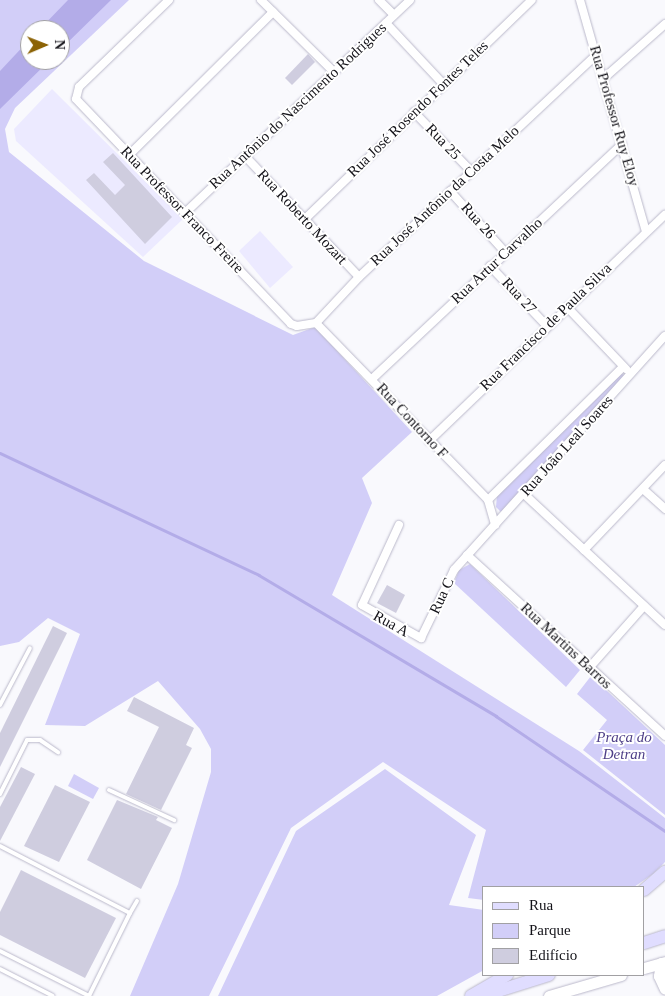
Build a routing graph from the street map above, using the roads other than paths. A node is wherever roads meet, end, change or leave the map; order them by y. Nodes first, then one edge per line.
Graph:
1 (169, 0) edge
2 (261, 0) edge
3 (379, 0) edge
4 (410, 0) edge
5 (532, 0) edge
6 (580, 0) edge
7 (273, 12) junction
8 (394, 15) junction
9 (386, 23) junction
10 (665, 24) edge
11 (596, 55) junction
12 (334, 72) junction
13 (604, 79) junction
14 (443, 84) junction
15 (414, 112) junction
16 (622, 144) junction
17 (129, 154) junction
18 (246, 156) junction
19 (471, 171) junction
20 (450, 191) junction
21 (186, 212) junction
22 (665, 215) edge
23 (305, 219) junction
24 (646, 231) junction
25 (505, 252) junction
26 (490, 266) junction
27 (359, 277) junction
28 (567, 307) junction
29 (316, 323) junction
30 (547, 326) junction
31 (665, 336) edge
32 (623, 367) junction
33 (631, 374) junction
34 (372, 379) junction
35 (429, 441) junction
36 (665, 464) edge
37 (643, 489) junction
38 (524, 494) junction
39 (488, 500) junction
40 (665, 510) edge
41 (495, 524) junction
42 (399, 525) dead end
43 (584, 550) junction
44 (467, 555) junction
45 (644, 606) junction
46 (665, 625) edge
47 (422, 638) joint
48 (30, 648) dead end
49 (590, 668) junction
50 (0, 705) edge
51 (665, 736) edge
52 (58, 752) dead end
53 (109, 790) dead end
54 (0, 794) edge
55 (174, 820) dead end
56 (0, 846) edge
57 (665, 872) edge
58 (645, 889) edge
59 (137, 901) dead end
60 (130, 913) junction
61 (665, 936) edge
62 (645, 943) edge
63 (0, 951) edge
64 (663, 963) edge
65 (645, 968) edge
66 (0, 969) edge
67 (505, 976) edge
68 (546, 976) edge
69 (618, 976) edge
70 (665, 989) edge
71 (53, 996) edge
72 (89, 996) edge
73 (471, 996) edge
74 (482, 996) edge
75 (549, 996) edge

1 - 17 street, Rua Professor Franco Freire
2 - 7 street
3 - 8 street
4 - 8 street, Rua Antônio do Nascimento Rodrigues
5 - 14 street, Rua José Rosendo Fontes Teles
6 - 11 street, Rua Professor Ruy Eloy
7 - 12 street
7 - 17 street
8 - 9 street, Rua Antônio do Nascimento Rodrigues
9 - 12 street, Rua Antônio do Nascimento Rodrigues
9 - 14 street
10 - 13 street
11 - 13 street, Rua Professor Ruy Eloy
11 - 19 street, Rua José Antônio da Costa Melo
12 - 18 street, Rua Antônio do Nascimento Rodrigues
13 - 16 street, Rua Professor Ruy Eloy
14 - 15 street, Rua José Rosendo Fontes Teles
15 - 19 street, Rua 25
15 - 23 street, Rua José Rosendo Fontes Teles
16 - 24 street, Rua Professor Ruy Eloy
16 - 25 street, Rua Artur Carvalho
17 - 21 street, Rua Professor Franco Freire
18 - 21 street, Rua Antônio do Nascimento Rodrigues
18 - 23 street, Rua Roberto Mozart
19 - 20 street, Rua José Antônio da Costa Melo
20 - 25 street, Rua 26
20 - 27 street, Rua José Antônio da Costa Melo
21 - 29 street, Rua Professor Franco Freire
22 - 24 street, Rua Francisco de Paula Silva
23 - 27 street, Rua Roberto Mozart
24 - 28 street, Rua Francisco de Paula Silva
25 - 26 street, Rua Artur Carvalho
26 - 30 street, Rua 27
26 - 34 street, Rua Artur Carvalho
27 - 29 street, Rua José Antônio da Costa Melo
28 - 30 street, Rua Francisco de Paula Silva
28 - 32 street
29 - 34 street, Rua Contorno F
30 - 35 street, Rua Francisco de Paula Silva
31 - 33 street, Rua João Leal Soares
32 - 33 street
32 - 39 street, Rua João Leal Soares
33 - 38 street, Rua João Leal Soares
34 - 35 street, Rua Contorno F
35 - 39 street, Rua Contorno F
36 - 37 street
37 - 40 street
37 - 43 street
38 - 41 street, Rua João Leal Soares
38 - 43 street
39 - 41 street, Rua Contorno F
41 - 44 street, Rua João Leal Soares
42 - 47 street, Rua A
43 - 45 street
44 - 47 street, Rua C
44 - 49 street, Rua Martins Barros
45 - 46 street
45 - 49 street
48 - 50 lane
49 - 51 street, Rua Martins Barros
52 - 54 lane
53 - 55 lane
56 - 60 lane
57 - 58 main road
59 - 60 lane
60 - 72 lane
61 - 62 main road
63 - 72 lane
64 - 65 main road
64 - 70 main road
66 - 71 lane
67 - 73 main road
68 - 74 main road
69 - 75 main road

